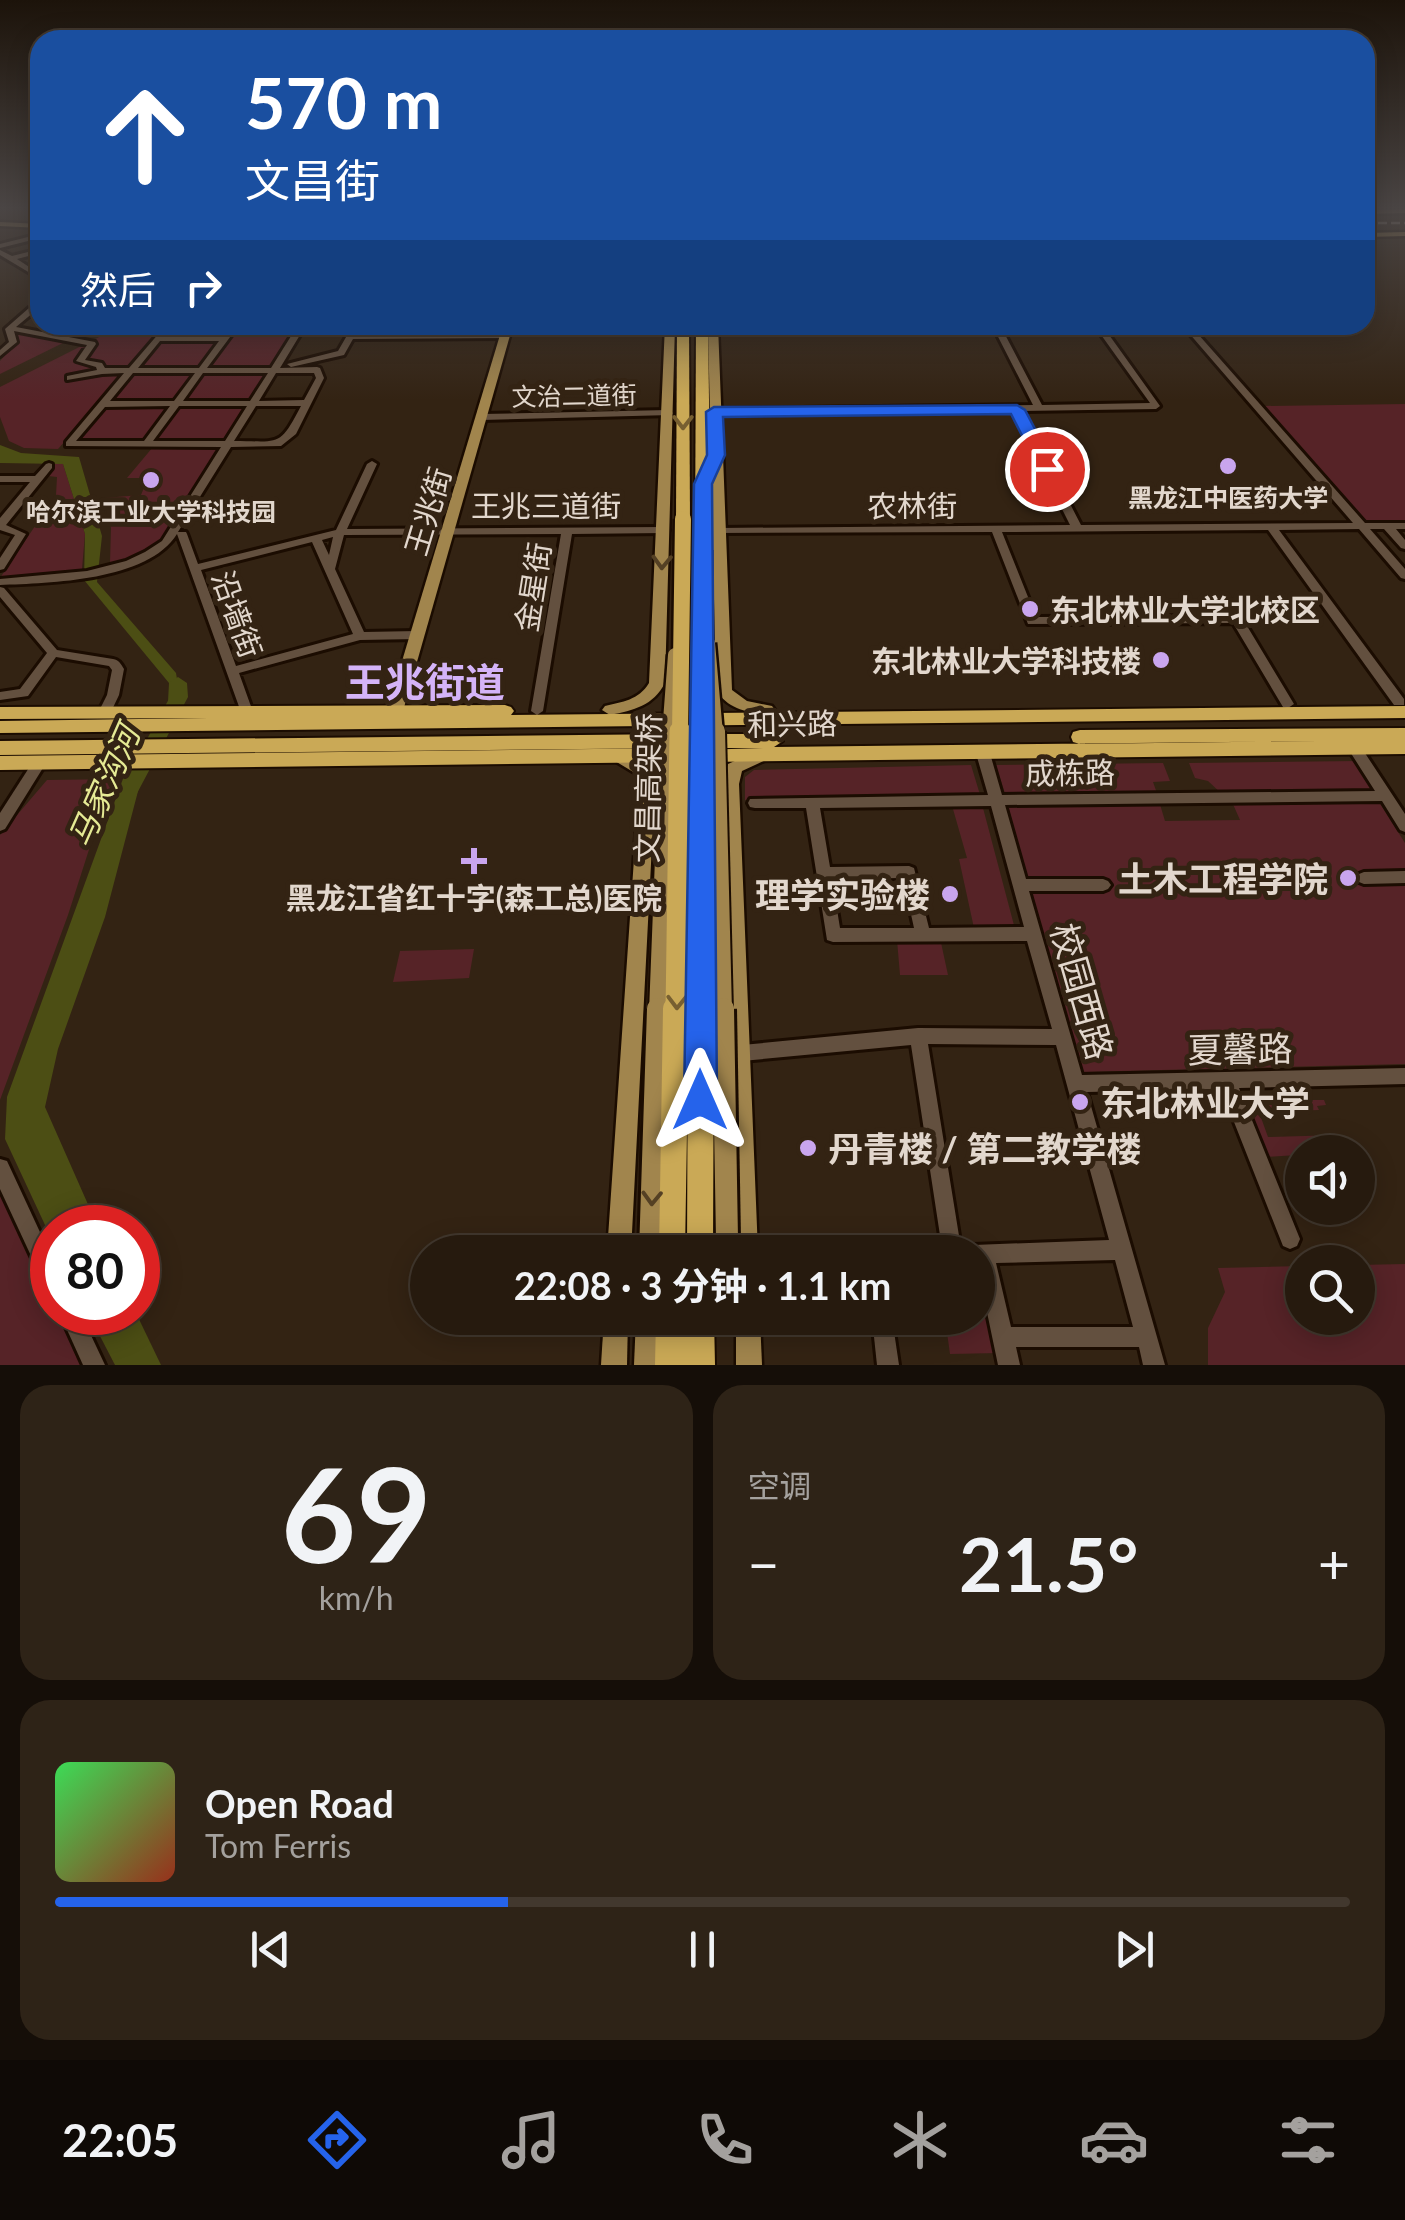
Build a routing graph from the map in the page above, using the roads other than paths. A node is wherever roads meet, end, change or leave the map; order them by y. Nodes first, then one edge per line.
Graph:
1 (30, 311) edge
2 (11, 328) junction
3 (30, 331) edge
4 (52, 335) edge
5 (161, 335) edge
6 (227, 335) edge
7 (296, 335) edge
8 (402, 335) edge
9 (505, 335) edge
10 (670, 335) edge
11 (683, 335) edge
12 (702, 335) edge
13 (713, 335) edge
14 (1001, 335) edge
15 (1105, 335) edge
16 (1195, 335) edge
17 (350, 337) joint
18 (157, 339) junction
19 (224, 339) junction
20 (0, 354) edge
21 (102, 370) junction
22 (130, 370) junction
23 (202, 370) junction
24 (274, 370) junction
25 (70, 378) dead end
26 (102, 404) junction
27 (176, 404) junction
28 (252, 404) junction
29 (305, 404) junction
30 (1040, 409) junction
31 (1017, 410) junction
32 (714, 412) junction
33 (668, 413) junction
34 (482, 417) junction
35 (227, 443) junction
36 (147, 444) junction
37 (716, 455) junction
38 (668, 456) junction
39 (372, 464) dead end
40 (49, 466) dead end
41 (0, 478) edge
42 (37, 480) junction
43 (684, 484) junction
44 (703, 484) junction
45 (673, 525) junction
46 (0, 526) edge
47 (1359, 526) junction
48 (1387, 526) junction
49 (1405, 526) edge
50 (1270, 527) junction
51 (1077, 528) junction
52 (996, 529) junction
53 (567, 530) junction
54 (447, 531) junction
55 (720, 531) junction
56 (340, 532) junction
57 (182, 534) dead end
58 (315, 537) junction
59 (1405, 546) edge
60 (0, 567) edge
61 (331, 567) junction
62 (194, 568) junction
63 (1405, 576) edge
64 (0, 582) edge
65 (0, 590) edge
66 (693, 610) junction
67 (417, 635) junction
68 (360, 636) junction
69 (53, 653) junction
70 (722, 658) junction
71 (658, 660) junction
72 (232, 671) junction
73 (0, 696) edge
74 (1288, 704) junction
75 (1403, 705) edge
76 (610, 710) junction
77 (767, 710) junction
78 (394, 711) junction
79 (537, 711) junction
80 (247, 712) junction
81 (104, 713) junction
82 (0, 714) edge
83 (134, 720) junction
84 (0, 727) edge
85 (1405, 734) edge
86 (191, 736) junction
87 (556, 742) junction
88 (429, 744) junction
89 (1354, 747) junction
90 (1405, 747) edge
91 (0, 748) edge
92 (982, 750) junction
93 (762, 753) junction
94 (116, 754) junction
95 (621, 757) junction
96 (382, 758) junction
97 (0, 763) edge
98 (39, 763) junction
99 (1386, 796) junction
100 (996, 801) junction
101 (755, 803) dead end
102 (812, 803) junction
103 (732, 814) junction
104 (646, 818) junction
105 (0, 825) edge
106 (1405, 826) edge
107 (824, 873) junction
108 (1405, 877) edge
109 (1364, 878) dead end
110 (1103, 885) dead end
111 (1020, 886) junction
112 (1034, 934) junction
113 (923, 935) junction
114 (918, 1036) junction
115 (1062, 1036) junction
116 (742, 1053) junction
117 (1405, 1076) edge
118 (1227, 1081) junction
119 (1076, 1084) junction
120 (0, 1168) edge
121 (621, 1226) junction
122 (30, 1231) edge
123 (621, 1235) edge
124 (625, 1235) edge
125 (651, 1235) edge
126 (672, 1235) edge
127 (700, 1235) edge
128 (732, 1235) edge
129 (733, 1235) edge
130 (949, 1235) edge
131 (1290, 1239) dead end
132 (1122, 1250) junction
133 (995, 1253) edge
134 (995, 1312) edge
135 (79, 1335) edge
136 (615, 1335) edge
137 (647, 1335) edge
138 (671, 1335) edge
139 (700, 1335) edge
140 (748, 1335) edge
141 (884, 1335) edge
142 (1003, 1337) junction
143 (1147, 1337) junction
144 (94, 1365) edge
145 (614, 1365) edge
146 (646, 1365) edge
147 (670, 1365) edge
148 (700, 1365) edge
149 (749, 1365) edge
150 (888, 1365) edge
151 (1009, 1365) edge
152 (1154, 1365) edge

1 - 2 street
2 - 3 street
2 - 20 street
4 - 21 street
5 - 18 street
6 - 19 street
7 - 24 street
8 - 17 street
9 - 34 main road, 王兆街
10 - 33 main road
11 -> 43 highway, 文昌高架桥
12 - 44 highway, 文昌高架桥
13 - 32 main road
14 - 30 street
15 - 30 street
16 - 47 street
17 - 24 street
18 - 19 street
18 - 22 street
19 - 23 street
21 - 22 street
21 - 25 street
22 - 23 street
22 - 26 street
23 - 24 street
23 - 27 street
24 - 28 street
24 - 29 street
26 - 27 street
26 - 36 street
27 - 28 street
27 - 36 street
28 - 29 street
28 - 35 street
29 - 35 street
30 - 31 street
31 - 32 street
31 - 51 street
32 - 37 main road
33 - 34 street, 文治二道街
33 - 38 main road
34 - 54 main road, 王兆街
35 - 36 street
35 - 64 street
37 - 44 main road
37 - 55 main road
38 - 43 main road
38 - 45 main road
39 - 56 street
40 - 42 street
41 - 42 street
42 - 46 street
43 - 45 highway, 文昌高架桥
44 - 66 highway, 文昌高架桥, bridge
45 - 53 street, 王兆三道街
45 - 66 highway, 文昌高架桥, bridge
45 -> 71 main road
46 - 60 street
47 - 48 street, 农林街
47 - 50 street, 农林街
47 - 63 street
48 - 49 street, 农林街
48 - 59 street
50 - 51 street, 农林街
50 - 75 street
51 - 52 street, 农林街
52 - 55 street, 农林街
52 - 74 street
53 - 54 street, 王兆三道街
53 - 79 street, 金星街
54 - 56 street, 王兆三道街
54 - 67 main road, 王兆街
55 - 70 main road
56 - 58 street, 王兆三道街
56 - 61 street
57 - 62 street, 沿墙街
58 - 61 street
58 - 62 street, 王兆三道街
61 - 68 street
62 - 72 street, 沿墙街
65 - 69 street
66 -> 125 main road, bridge
66 -> 126 highway, 文昌高架桥, bridge
66 - 127 highway, 文昌高架桥, bridge
66 - 128 main road, bridge
67 - 68 street
67 - 78 main road, 王兆街
68 - 72 street
69 - 73 street
69 - 81 street
70 - 71 main road
70 - 77 main road
71 - 76 main road
72 - 80 street, 沿墙街
74 - 75 highway, 和兴路
74 - 77 highway, 和兴路
75 - 86 highway, 和兴路
76 - 77 highway, 和兴路
76 - 79 highway, 和兴路
78 - 79 highway, 和兴路
78 - 80 highway, 和兴路
80 - 86 highway, 和兴路
81 - 82 highway
81 - 83 highway
83 - 84 highway
83 - 86 highway
85 - 87 highway
86 - 88 highway
86 - 94 highway
86 - 96 highway, 和兴路
87 - 88 highway
87 - 93 highway
88 - 96 highway
89 - 90 highway, 和兴路
89 - 92 highway, 和兴路
89 - 99 street
91 - 94 highway
92 - 93 highway, 和兴路
92 - 100 street, 校园西路
93 - 95 highway, 和兴路
93 - 103 main road
94 - 98 highway
95 - 96 highway, 和兴路
95 - 104 main road
97 - 98 highway
98 - 105 street
99 - 100 street, 成栋路
99 - 106 street
100 - 102 street, 成栋路
100 - 111 street, 校园西路
101 - 102 street, 成栋路
102 - 107 street
103 - 104 main road
103 - 116 main road
104 - 121 main road
107 - 113 street
107 - 113 street
108 - 109 street
110 - 111 street
111 - 112 street, 校园西路
112 - 113 street
112 - 115 street, 校园西路
114 - 115 street
114 - 116 street
114 - 130 street
115 - 119 street, 校园西路
116 - 129 main road
117 - 118 street, 夏馨路
118 - 119 street, 夏馨路
118 - 131 street
119 - 132 street, 校园西路
120 - 122 street
121 - 123 main road
121 - 124 main road
132 - 133 street
132 - 143 street, 校园西路
134 - 142 street
135 - 144 street
136 - 145 main road
137 - 146 main road
138 - 147 highway
139 - 148 highway
140 - 149 main road
141 - 150 street
142 - 143 street
142 - 151 street
143 - 152 street, 校园西路

